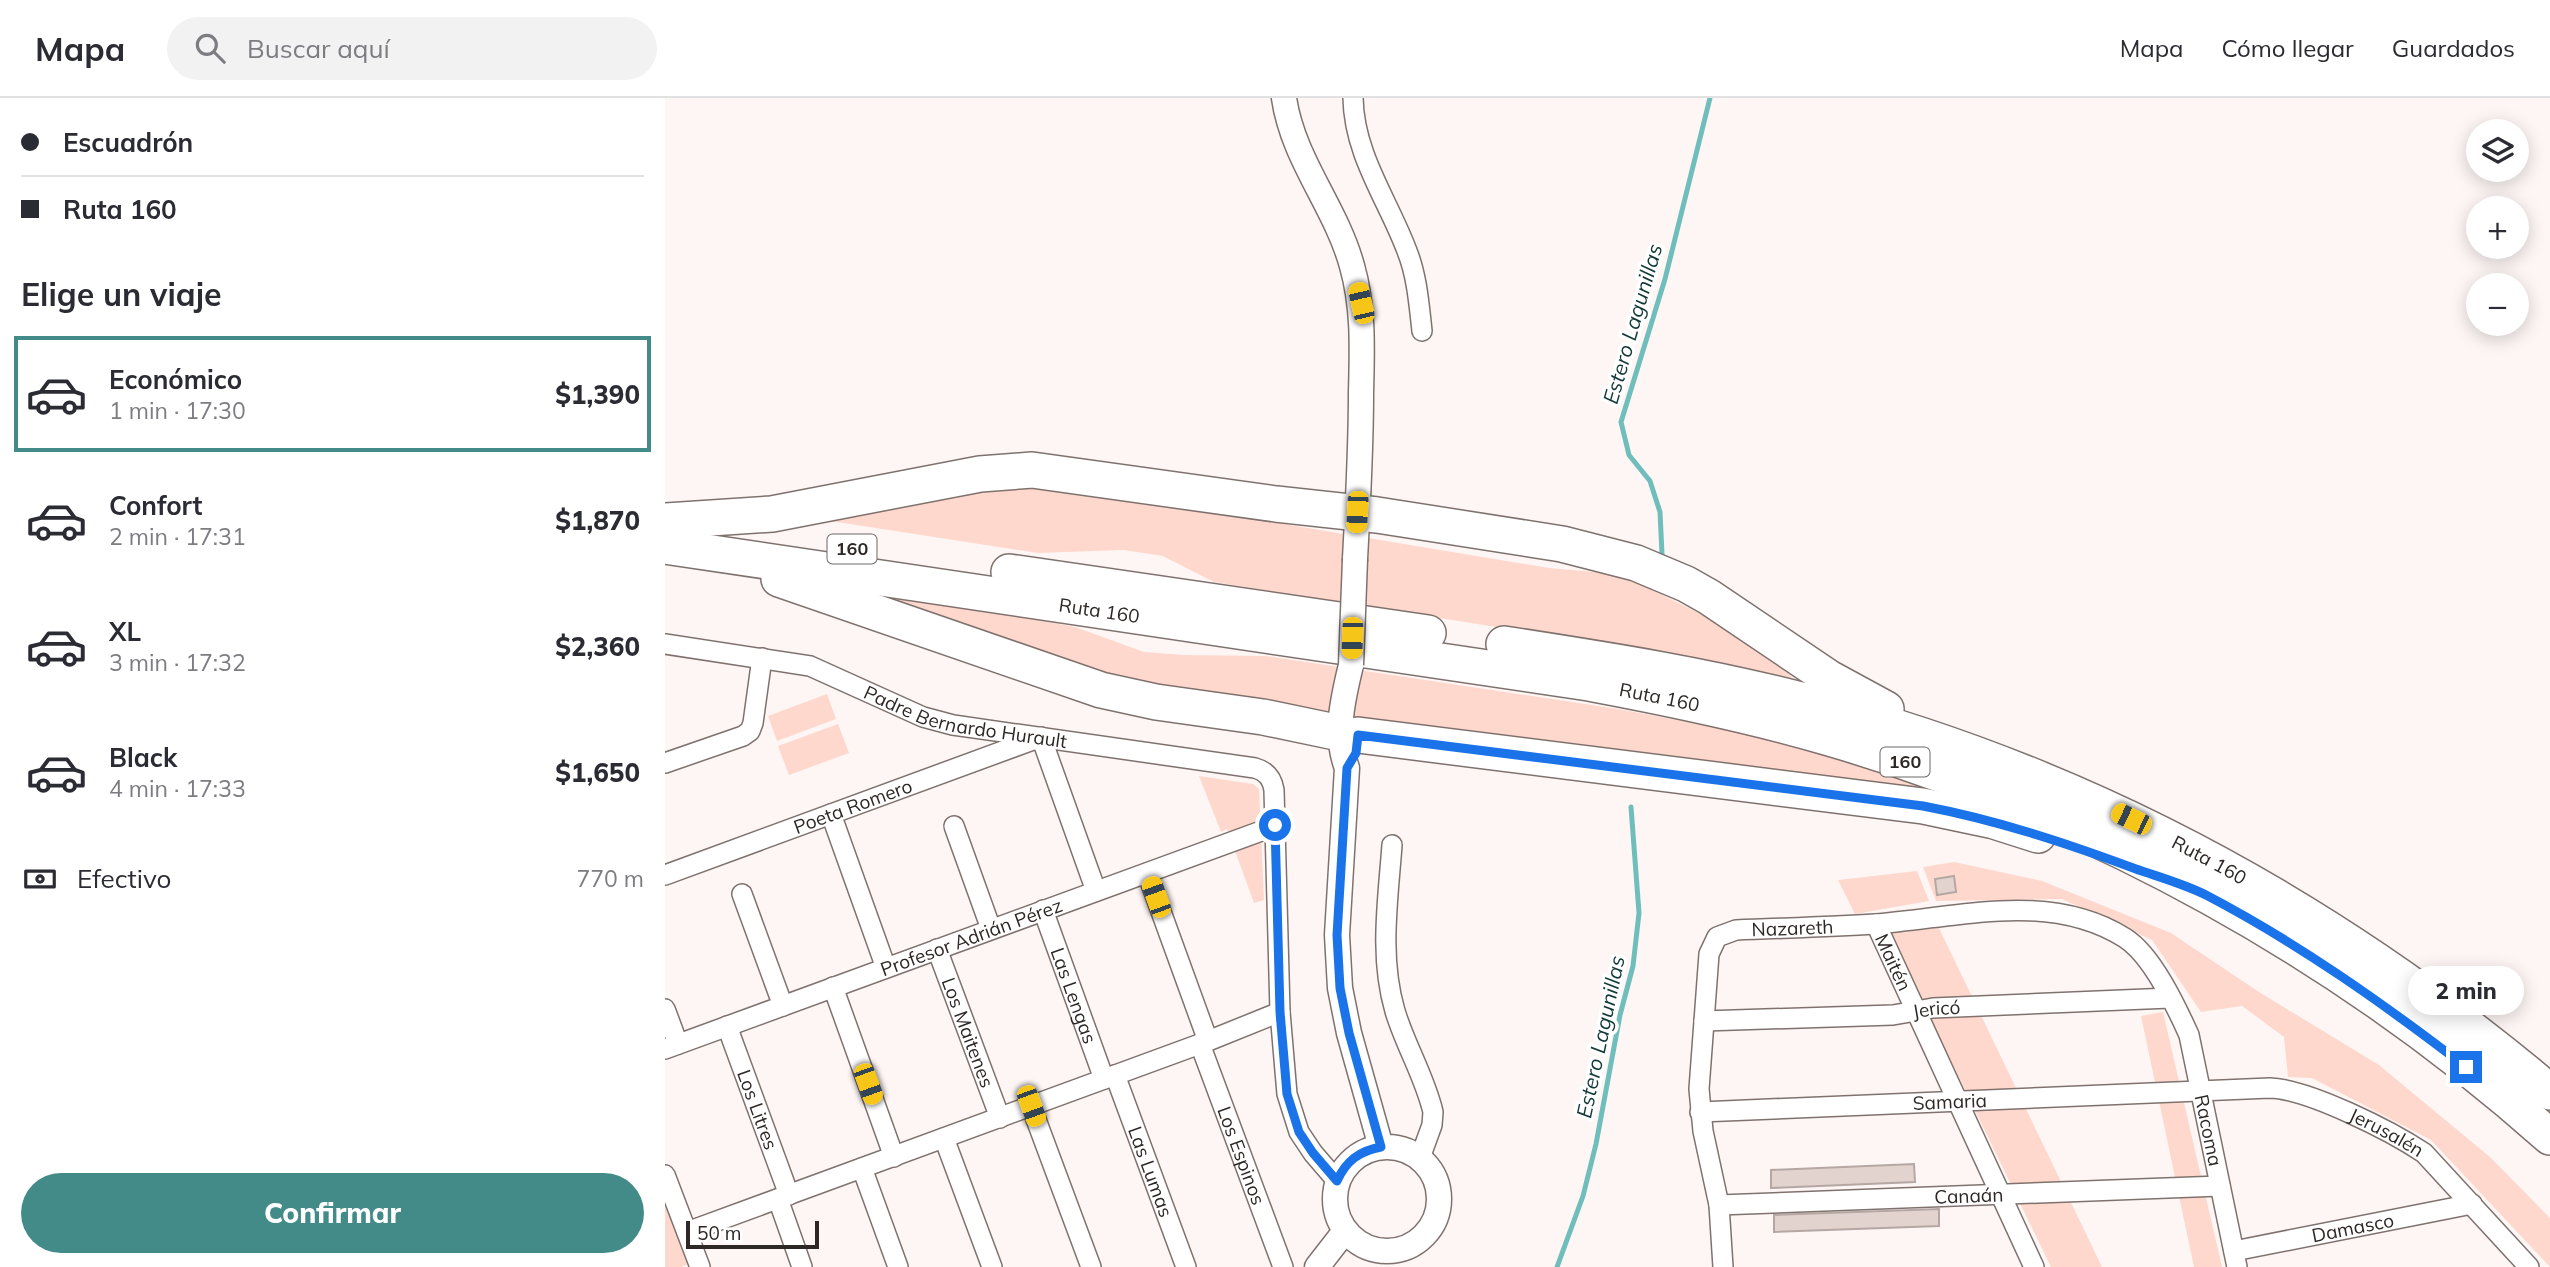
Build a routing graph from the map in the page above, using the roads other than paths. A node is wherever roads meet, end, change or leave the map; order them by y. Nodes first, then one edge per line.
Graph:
1 (1284, 98) edge
2 (1353, 98) edge
3 (1422, 331) dead end
4 (1357, 512) junction
5 (665, 521) edge
6 (665, 546) edge
7 (665, 644) edge
8 (762, 658) junction
9 (1349, 734) junction
10 (1041, 737) junction
11 (1983, 757) junction
12 (665, 762) edge
13 (831, 814) junction
14 (1275, 825) junction
15 (954, 826) dead end
16 (1392, 845) dead end
17 (1147, 873) junction
18 (665, 875) edge
19 (1096, 891) junction
20 (742, 894) dead end
21 (2203, 894) junction
22 (1042, 911) junction
23 (1876, 924) junction
24 (991, 929) junction
25 (937, 949) junction
26 (886, 968) junction
27 (833, 987) junction
28 (2170, 998) junction
29 (783, 1006) junction
30 (665, 1009) edge
31 (1916, 1011) junction
32 (1280, 1012) junction
33 (1704, 1021) junction
34 (727, 1026) junction
35 (1204, 1043) junction
36 (671, 1046) edge
37 (1109, 1077) junction
38 (2200, 1092) junction
39 (2550, 1092) edge
40 (1958, 1101) junction
41 (1031, 1106) junction
42 (1700, 1112) junction
43 (1000, 1118) junction
44 (2550, 1137) edge
45 (944, 1138) junction
46 (1381, 1147) junction
47 (894, 1157) junction
48 (1420, 1158) junction
49 (862, 1168) junction
50 (665, 1175) edge
51 (1337, 1181) junction
52 (2220, 1186) junction
53 (2000, 1193) junction
54 (783, 1197) junction
55 (2472, 1204) junction
56 (1719, 1205) junction
57 (1345, 1231) junction
58 (687, 1233) junction
59 (2235, 1259) edge
60 (700, 1267) edge
61 (802, 1267) edge
62 (898, 1267) edge
63 (992, 1267) edge
64 (1091, 1267) edge
65 (1186, 1267) edge
66 (1283, 1267) edge
67 (1317, 1267) edge
68 (1723, 1267) edge
69 (2034, 1267) edge
70 (2529, 1267) edge

1 - 4 street
2 - 3 street
4 - 5 highway
4 - 9 street, bridge
4 - 11 highway
5 - 11 highway, Ruta 160 / 160
6 - 9 highway
6 - 21 highway, Ruta 160 / 160
7 - 8 street, Padre Bernardo Hurault
8 - 10 street, Padre Bernardo Hurault
8 - 12 street
9 - 21 highway
9 - 46 street
10 - 13 street, Poeta Romero
10 - 14 street, Padre Bernardo Hurault
10 - 19 street
11 - 39 highway, Ruta 160 / 160
13 - 18 street, Poeta Romero
13 - 26 street
14 - 17 street, Profesor Adrián Pérez
14 - 32 street
15 - 24 street
16 - 48 street
17 - 19 street, Profesor Adrián Pérez
17 - 35 street
19 - 22 street, Profesor Adrián Pérez
20 - 29 street
21 - 44 highway, Ruta 160 / 160
22 - 24 street, Profesor Adrián Pérez
22 - 37 street, Las Lengas
23 - 28 street, Nazareth
23 - 31 street, Maitén
23 - 33 street, Nazareth
24 - 25 street, Profesor Adrián Pérez
25 - 26 street, Profesor Adrián Pérez
25 - 43 street, Los Maitenes
26 - 27 street, Profesor Adrián Pérez
27 - 29 street, Profesor Adrián Pérez
27 - 47 street
28 - 31 street, Jericó
28 - 38 street, Racoma
29 - 34 street, Profesor Adrián Pérez
30 - 36 street
31 - 33 street, Jericó
31 - 40 street, Maitén
32 - 35 street
32 - 51 street
33 - 42 street, Nazareth
34 - 36 street, Profesor Adrián Pérez
34 - 54 street, Los Litres
35 - 37 street
35 - 66 street, Los Espinos
37 - 41 street
37 - 65 street, Las Lumas
38 - 40 street, Samaria
38 - 52 street, Racoma
38 - 55 street, Jerusalén
40 - 42 street, Samaria
40 - 53 street, Maitén
41 - 43 street
41 - 64 street
42 - 56 street, Nazareth
43 - 45 street
45 - 47 street
45 - 63 street
46 - 48 street
46 - 51 street
47 - 49 street
48 - 57 street
49 - 54 street
49 - 62 street
50 - 58 street
51 - 57 street
52 - 53 street, Canaán
52 - 59 street, Racoma
53 - 56 street, Canaán
53 - 69 street, Maitén
54 - 58 street
54 - 61 street, Los Litres
55 - 59 street, Damasco
55 - 70 street, Jerusalén
56 - 68 street, Nazareth
57 - 67 street
58 - 60 street

